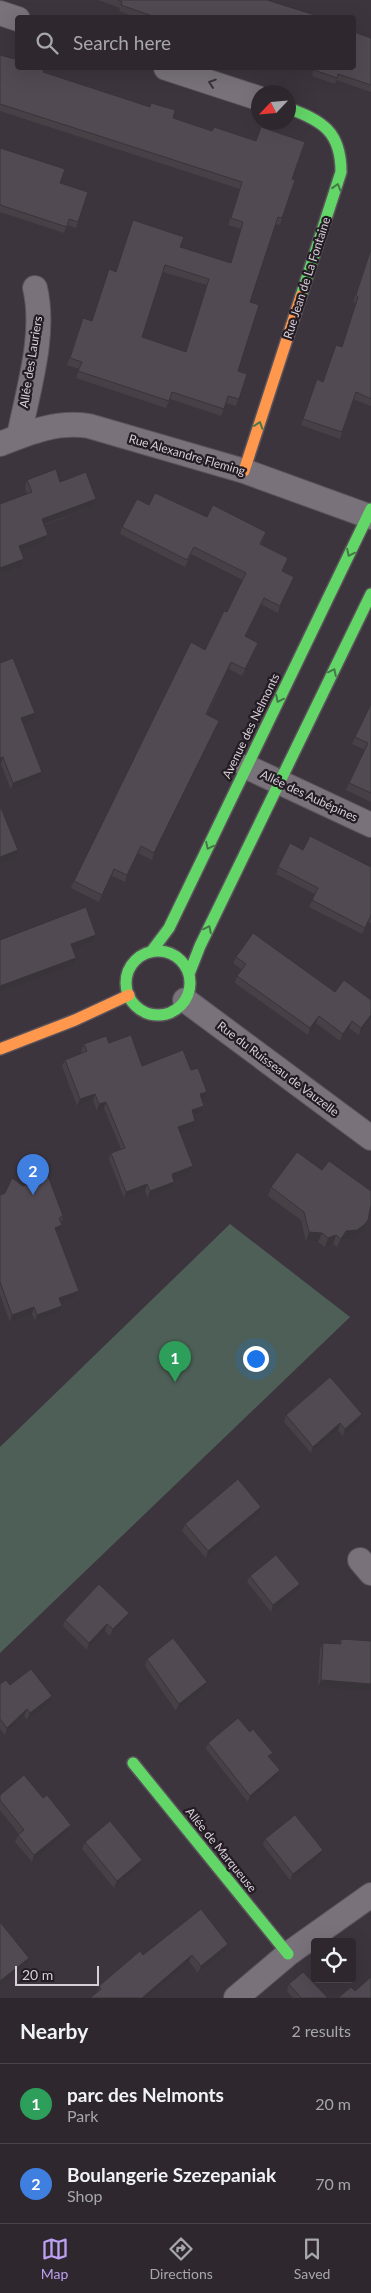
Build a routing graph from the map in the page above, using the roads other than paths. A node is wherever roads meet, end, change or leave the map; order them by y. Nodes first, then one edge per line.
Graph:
1 (0, 13) edge
2 (15, 18) edge
3 (172, 70) edge
4 (251, 96) edge
5 (296, 111) edge
6 (35, 288) dead end
7 (10, 440) edge
8 (244, 471) junction
9 (370, 514) edge
10 (371, 594) edge
11 (246, 767) junction
12 (279, 782) junction
13 (371, 825) edge
14 (151, 952) junction
15 (189, 974) junction
16 (129, 995) junction
17 (185, 1000) junction
18 (0, 1049) edge
19 (371, 1138) edge
20 (132, 1762) dead end
21 (371, 1895) edge
22 (288, 1954) junction
23 (236, 1998) edge

1 - 2 street
4 -> 3 street
8 -> 5 street, Rue Jean de La Fontaine
6 - 7 street, Allée des Lauriers
7 - 8 street, Rue Alexandre Fleming
8 - 9 street, Rue Alexandre Fleming
9 -> 11 street, Avenue des Nelmonts
12 -> 10 street
11 - 12 street, Allée des Aubépines
11 -> 14 street, Avenue des Nelmonts
12 - 13 street, Allée des Aubépines
15 -> 12 street
14 - 15 street
14 - 16 street, Avenue des Nelmonts
15 - 17 street
16 - 17 street
16 - 18 street
17 - 19 street, Rue du Ruisseau de Vauzelle
20 - 22 street, Allée de Marqueuse
21 - 22 street
22 - 23 street

